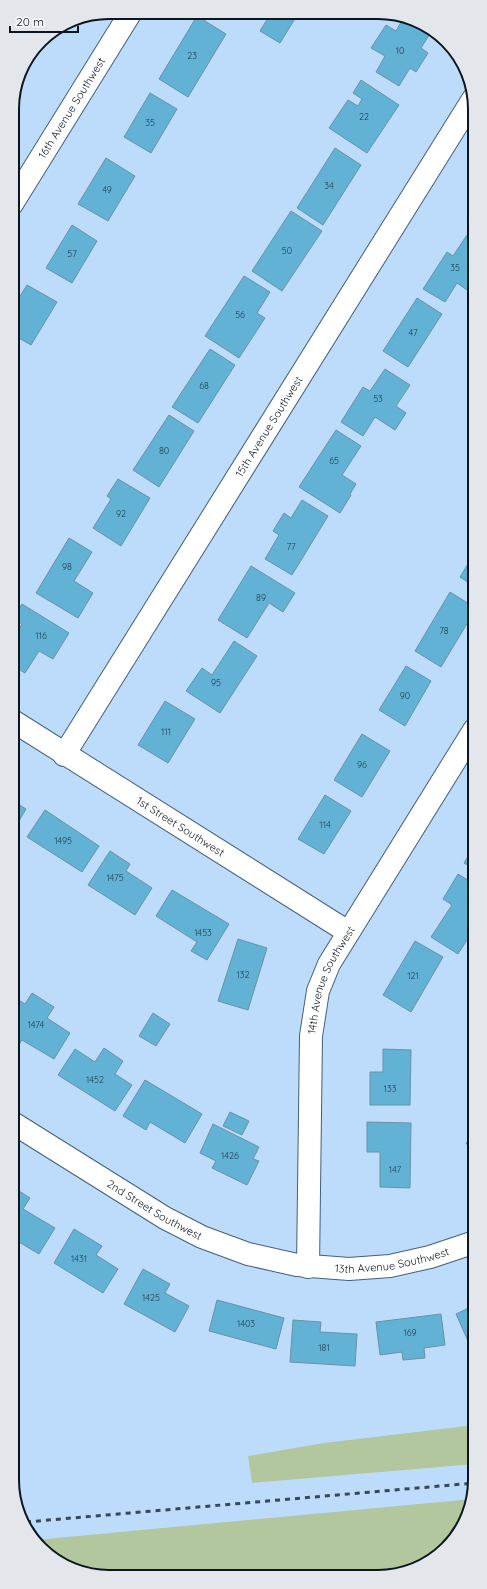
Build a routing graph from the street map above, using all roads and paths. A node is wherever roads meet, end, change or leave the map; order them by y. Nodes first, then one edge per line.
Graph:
1 (127, 19) edge
2 (468, 107) edge
3 (19, 193) edge
4 (19, 726) edge
5 (468, 740) edge
6 (64, 754) junction
7 (348, 932) junction
8 (19, 1127) edge
9 (468, 1244) edge
10 (308, 1267) junction

1 - 3 street, 16th Avenue Southwest
2 - 6 street, 15th Avenue Southwest
4 - 6 street, 1st Street Southwest
5 - 7 street, 14th Avenue Southwest
6 - 7 street, 1st Street Southwest
7 - 10 street, 14th Avenue Southwest
8 - 10 street, 2nd Street Southwest
9 - 10 street, 13th Avenue Southwest

